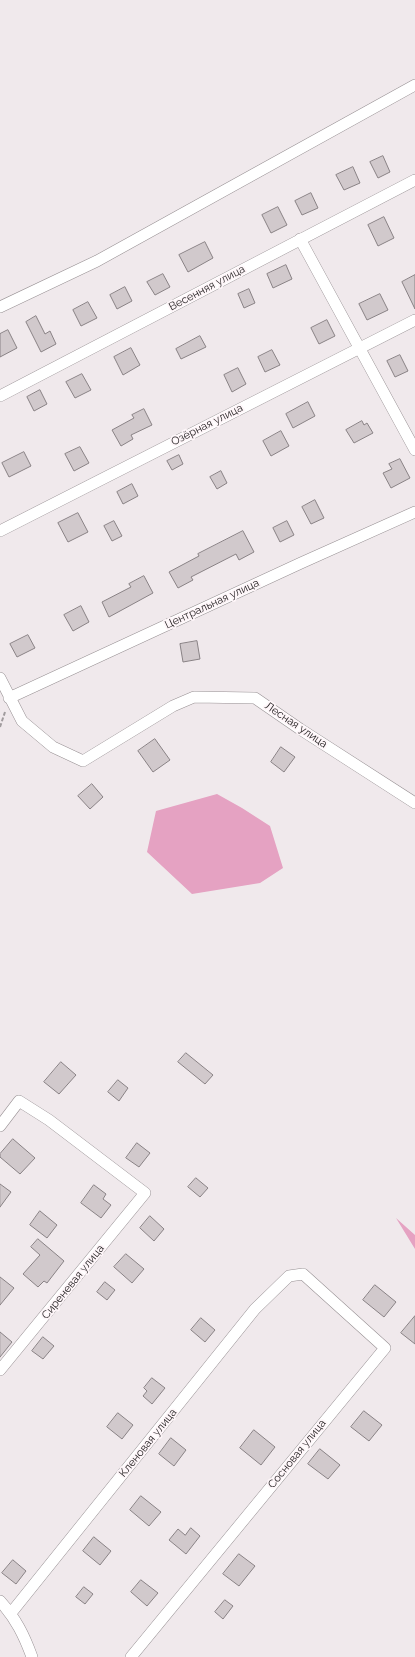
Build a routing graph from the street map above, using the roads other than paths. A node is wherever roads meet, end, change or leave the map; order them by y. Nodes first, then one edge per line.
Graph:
1 (415, 85) edge
2 (415, 180) edge
3 (300, 239) junction
4 (0, 307) edge
5 (415, 320) edge
6 (359, 348) junction
7 (0, 396) edge
8 (415, 450) edge
9 (415, 512) edge
10 (0, 531) edge
11 (0, 678) edge
12 (9, 698) junction
13 (415, 803) edge
14 (0, 1126) edge
15 (289, 1276) joint
16 (0, 1370) edge
17 (0, 1601) edge
18 (11, 1613) junction
19 (32, 1657) edge
20 (131, 1657) edge

1 - 4 street
2 - 3 street, Весенняя улица
3 - 6 street
3 - 7 street, Весенняя улица
5 - 6 street, Озёрная улица
6 - 8 street
6 - 10 street, Озёрная улица
9 - 12 street, Центральная улица
11 - 12 street
12 - 13 street, Лесная улица
14 - 16 street, Сиреневая улица
15 - 18 street, Кленовая улица
15 - 20 street, Сосновая улица
17 - 18 street
18 - 19 street

